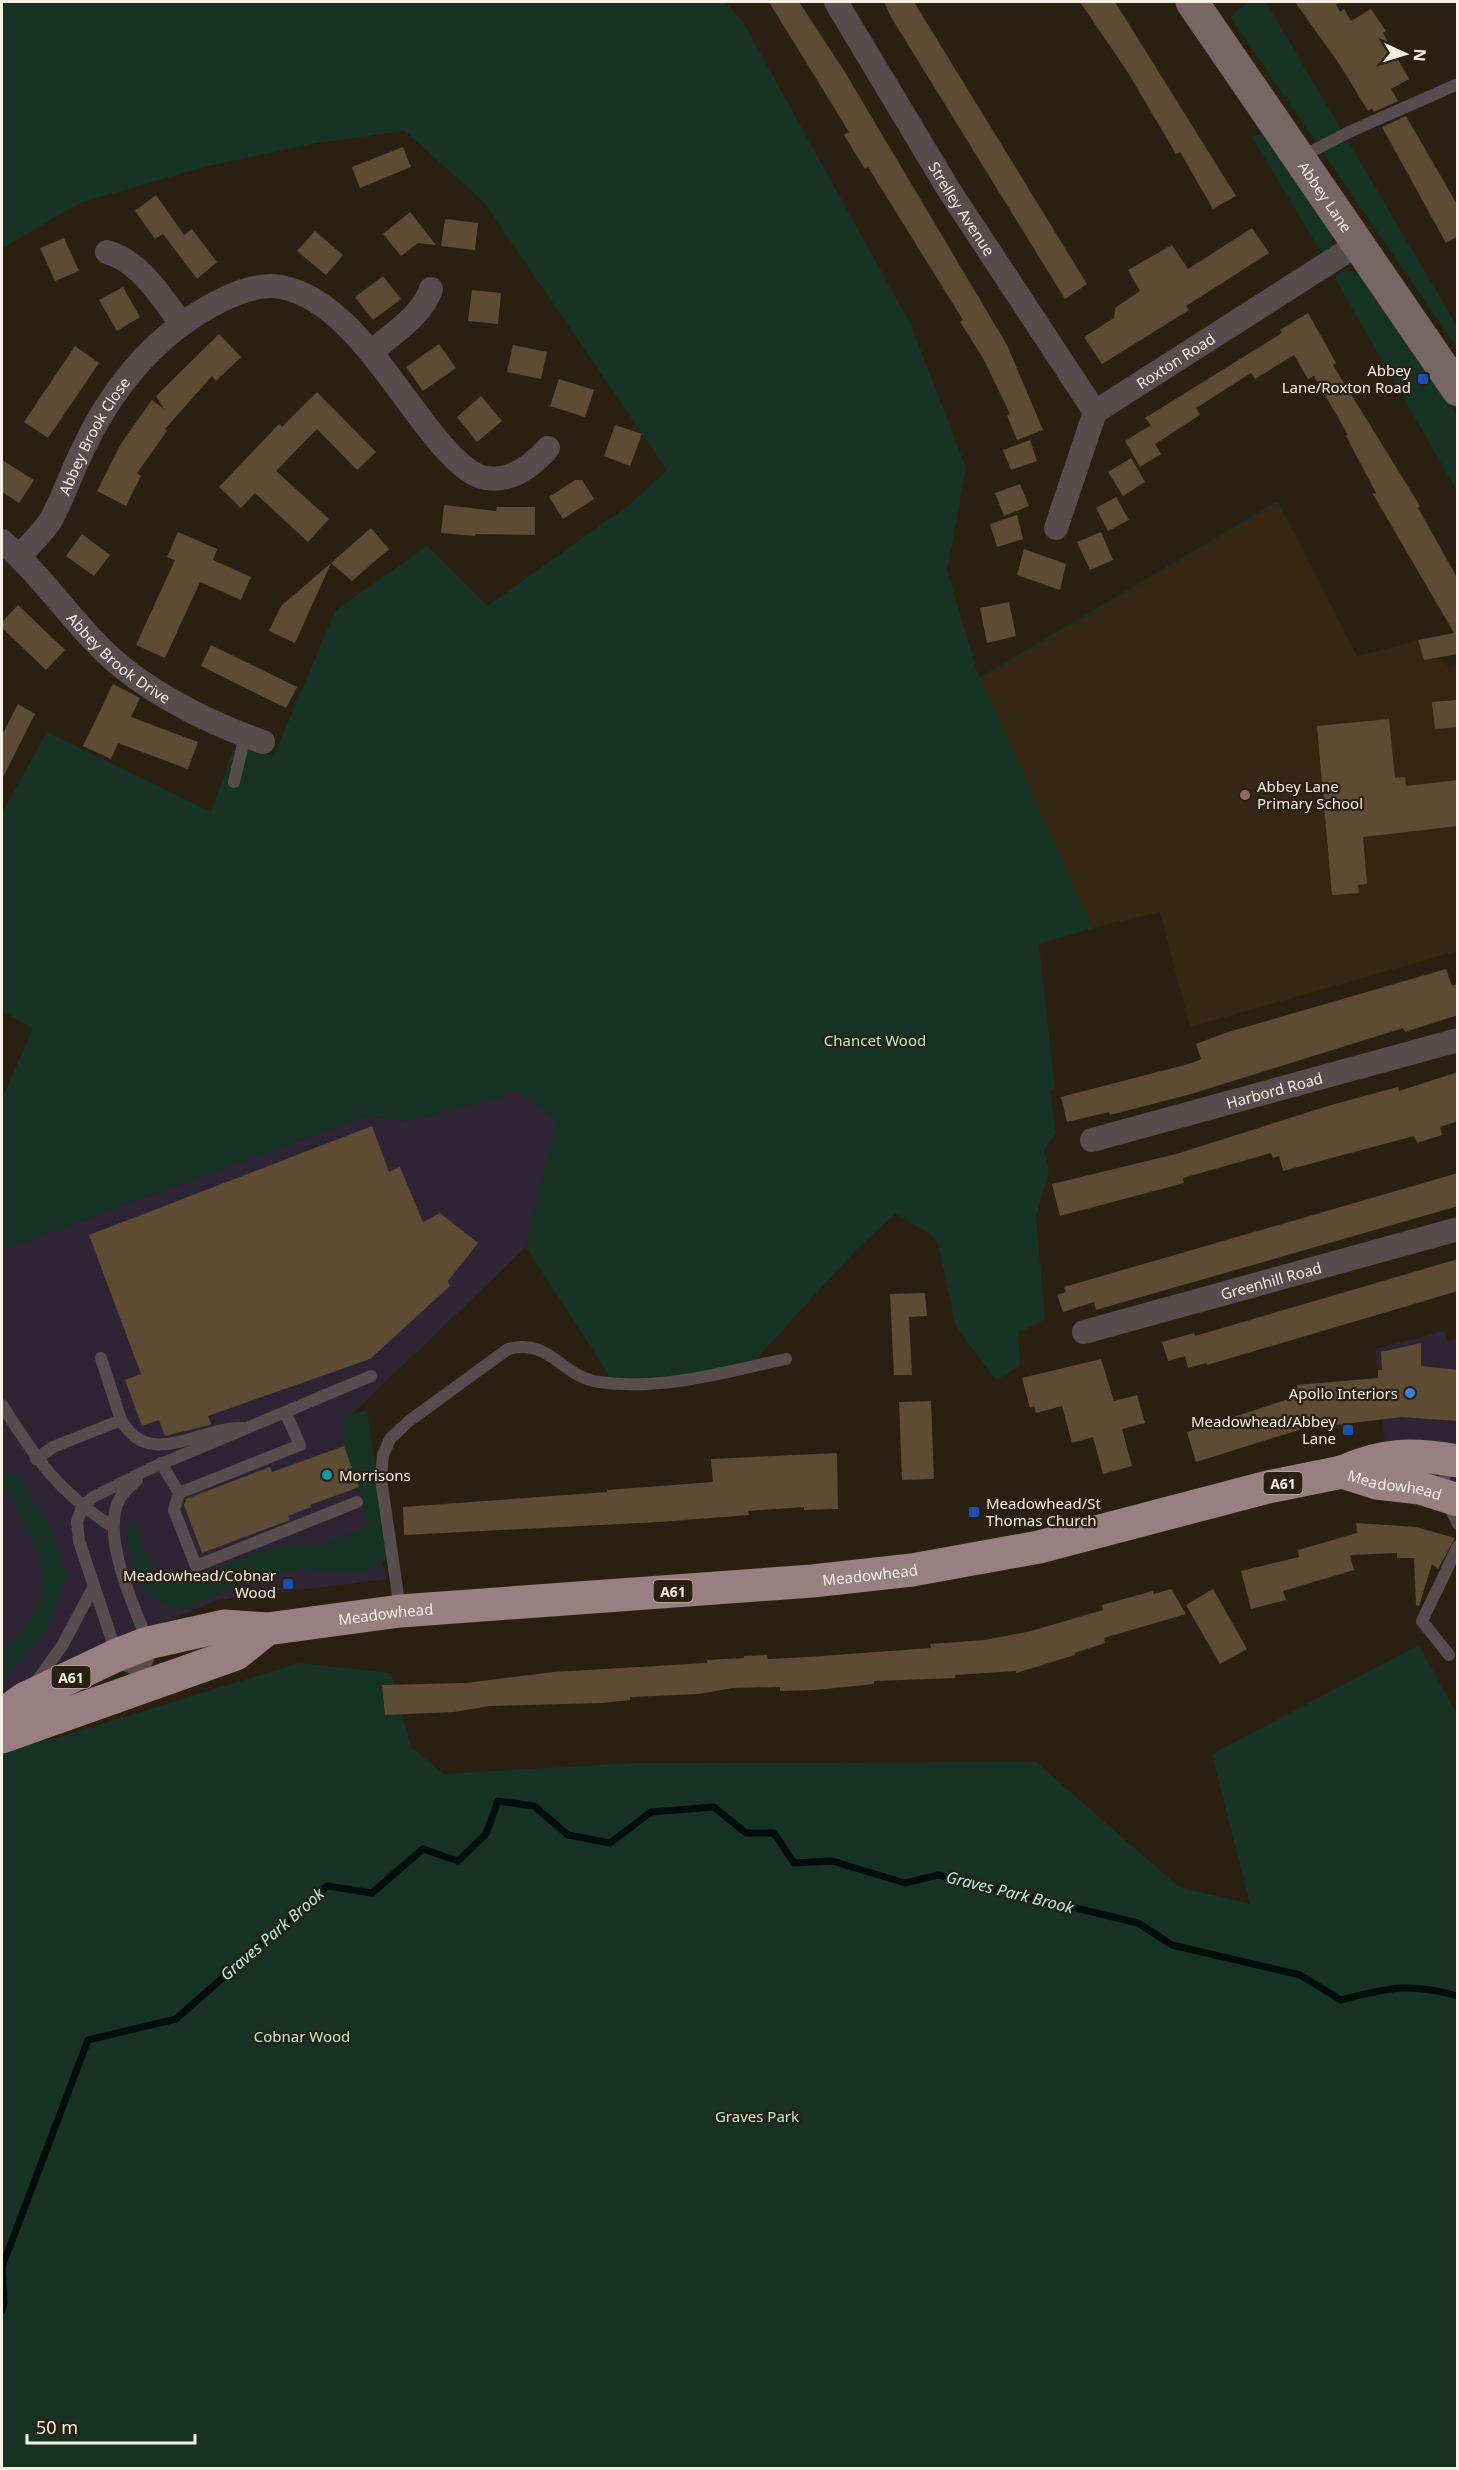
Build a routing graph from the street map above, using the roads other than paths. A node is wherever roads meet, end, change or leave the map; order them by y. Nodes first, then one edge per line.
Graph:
1 (836, 2) edge
2 (1192, 2) edge
3 (1458, 84) edge
4 (1298, 159) junction
5 (1358, 244) junction
6 (107, 252) dead end
7 (431, 289) dead end
8 (181, 323) junction
9 (371, 352) junction
10 (1456, 383) edge
11 (1095, 412) junction
12 (548, 448) dead end
13 (1056, 528) dead end
14 (11, 549) edge
15 (254, 739) joint
16 (234, 782) dead end
17 (1458, 1040) edge
18 (1092, 1140) dead end
19 (1458, 1229) edge
20 (1084, 1332) dead end
21 (101, 1359) dead end
22 (786, 1359) dead end
23 (371, 1376) dead end
24 (2, 1405) edge
25 (285, 1412) junction
26 (121, 1420) junction
27 (246, 1428) junction
28 (36, 1459) junction
29 (1455, 1461) edge
30 (161, 1463) junction
31 (149, 1469) junction
32 (1342, 1472) junction
33 (179, 1493) junction
34 (357, 1502) dead end
35 (1453, 1506) edge
36 (82, 1507) junction
37 (113, 1527) junction
38 (1458, 1546) edge
39 (93, 1588) junction
40 (400, 1611) junction
41 (1449, 1654) dead end
42 (141, 1668) junction
43 (13, 1707) edge
44 (2, 1737) edge

1 - 11 street, Strelley Avenue
2 - 4 main road, Abbey Lane
3 - 4 lane
4 - 5 main road, Abbey Lane
5 - 10 main road, Abbey Lane
5 - 11 street, Roxton Road
6 - 8 street
7 - 9 street
8 - 9 street, Abbey Brook Close
8 - 14 street, Abbey Brook Close
9 - 12 street, Abbey Brook Close
11 - 13 street
14 - 15 street, Abbey Brook Drive
15 - 16 lane
17 - 18 street, Harbord Road
19 - 20 street, Greenhill Road
21 - 26 lane
22 - 40 lane
23 - 25 lane
24 - 28 lane
25 - 27 lane
25 - 33 lane
26 - 27 lane
26 - 28 lane
27 - 30 lane
28 - 36 lane
29 - 32 highway, A61
29 - 35 lane
30 - 31 lane
30 - 33 lane
31 - 36 lane
31 - 37 lane
32 - 35 highway, Meadowhead / A61
32 - 40 highway, Meadowhead / A61
33 - 34 lane
36 - 37 lane
36 - 39 lane
37 - 42 lane
38 - 41 lane
39 - 42 lane
39 - 43 lane
40 - 42 highway, Meadowhead / A61
42 - 43 highway, Meadowhead / A61
42 - 44 highway, Meadowhead / A61

